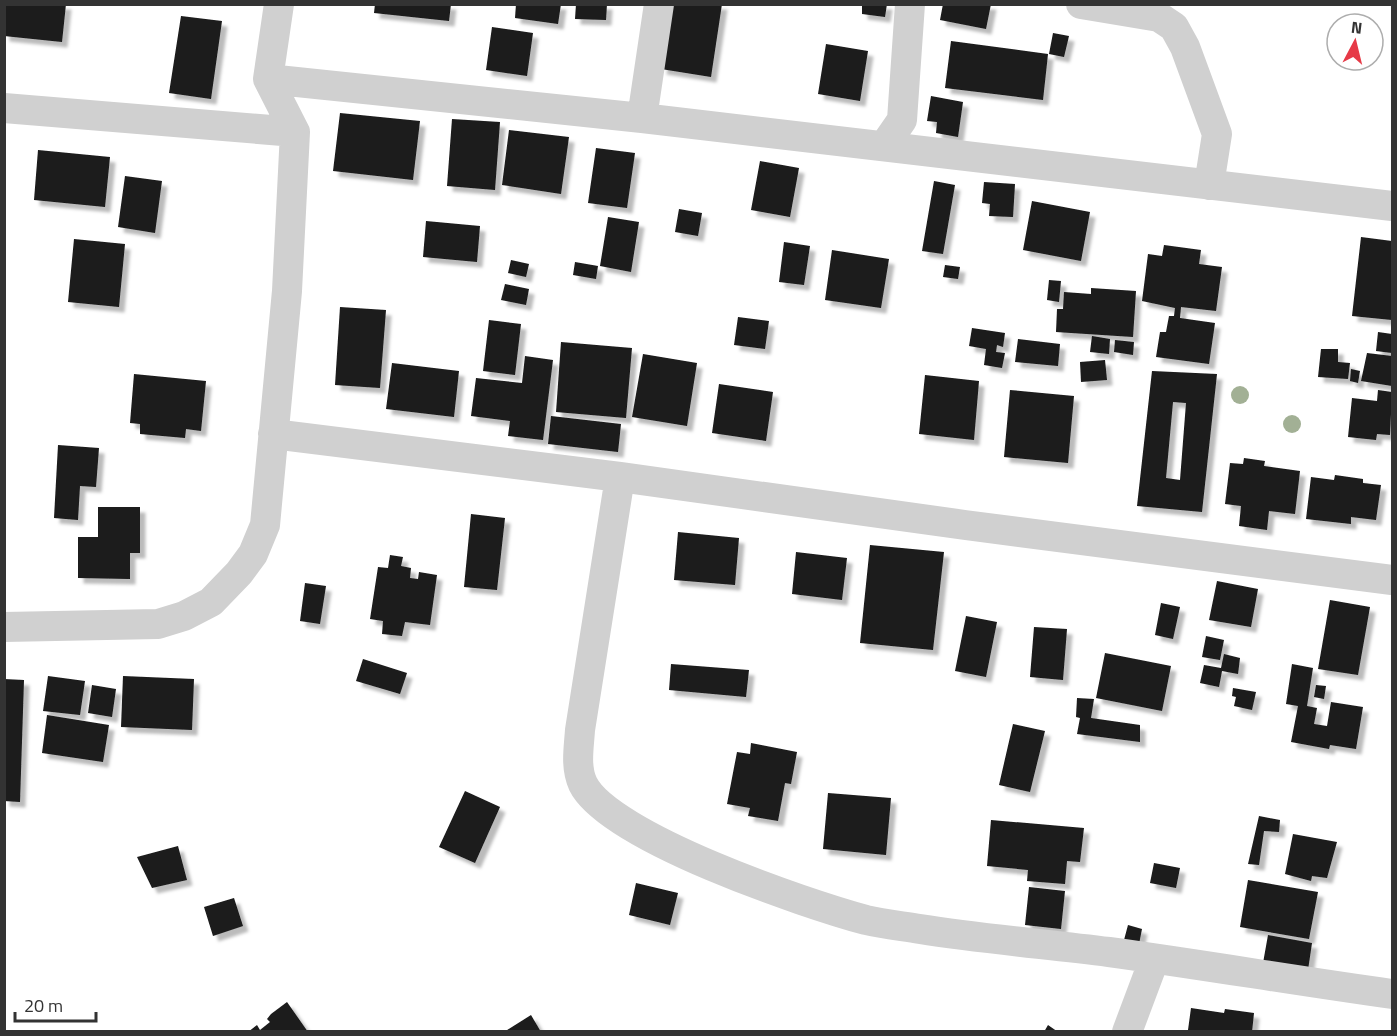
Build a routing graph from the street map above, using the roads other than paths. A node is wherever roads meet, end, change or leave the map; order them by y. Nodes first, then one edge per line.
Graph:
1 (279, 4) edge
2 (659, 4) edge
3 (910, 4) edge
4 (1081, 4) edge
5 (268, 79) junction
6 (4, 108) edge
7 (642, 118) junction
8 (295, 132) junction
9 (884, 146) junction
10 (1209, 185) junction
11 (1392, 206) edge
12 (273, 434) junction
13 (620, 477) junction
14 (1392, 580) edge
15 (4, 627) edge
16 (1154, 960) junction
17 (1392, 994) edge
18 (1127, 1032) edge

1 - 5 street
2 - 7 street
3 - 9 street
4 - 10 street
5 - 7 street
5 - 8 street
6 - 8 street
7 - 9 street
8 - 12 street
9 - 10 street
10 - 11 street
12 - 13 street
12 - 15 street
13 - 14 street
13 - 16 street
16 - 17 street
16 - 18 street

